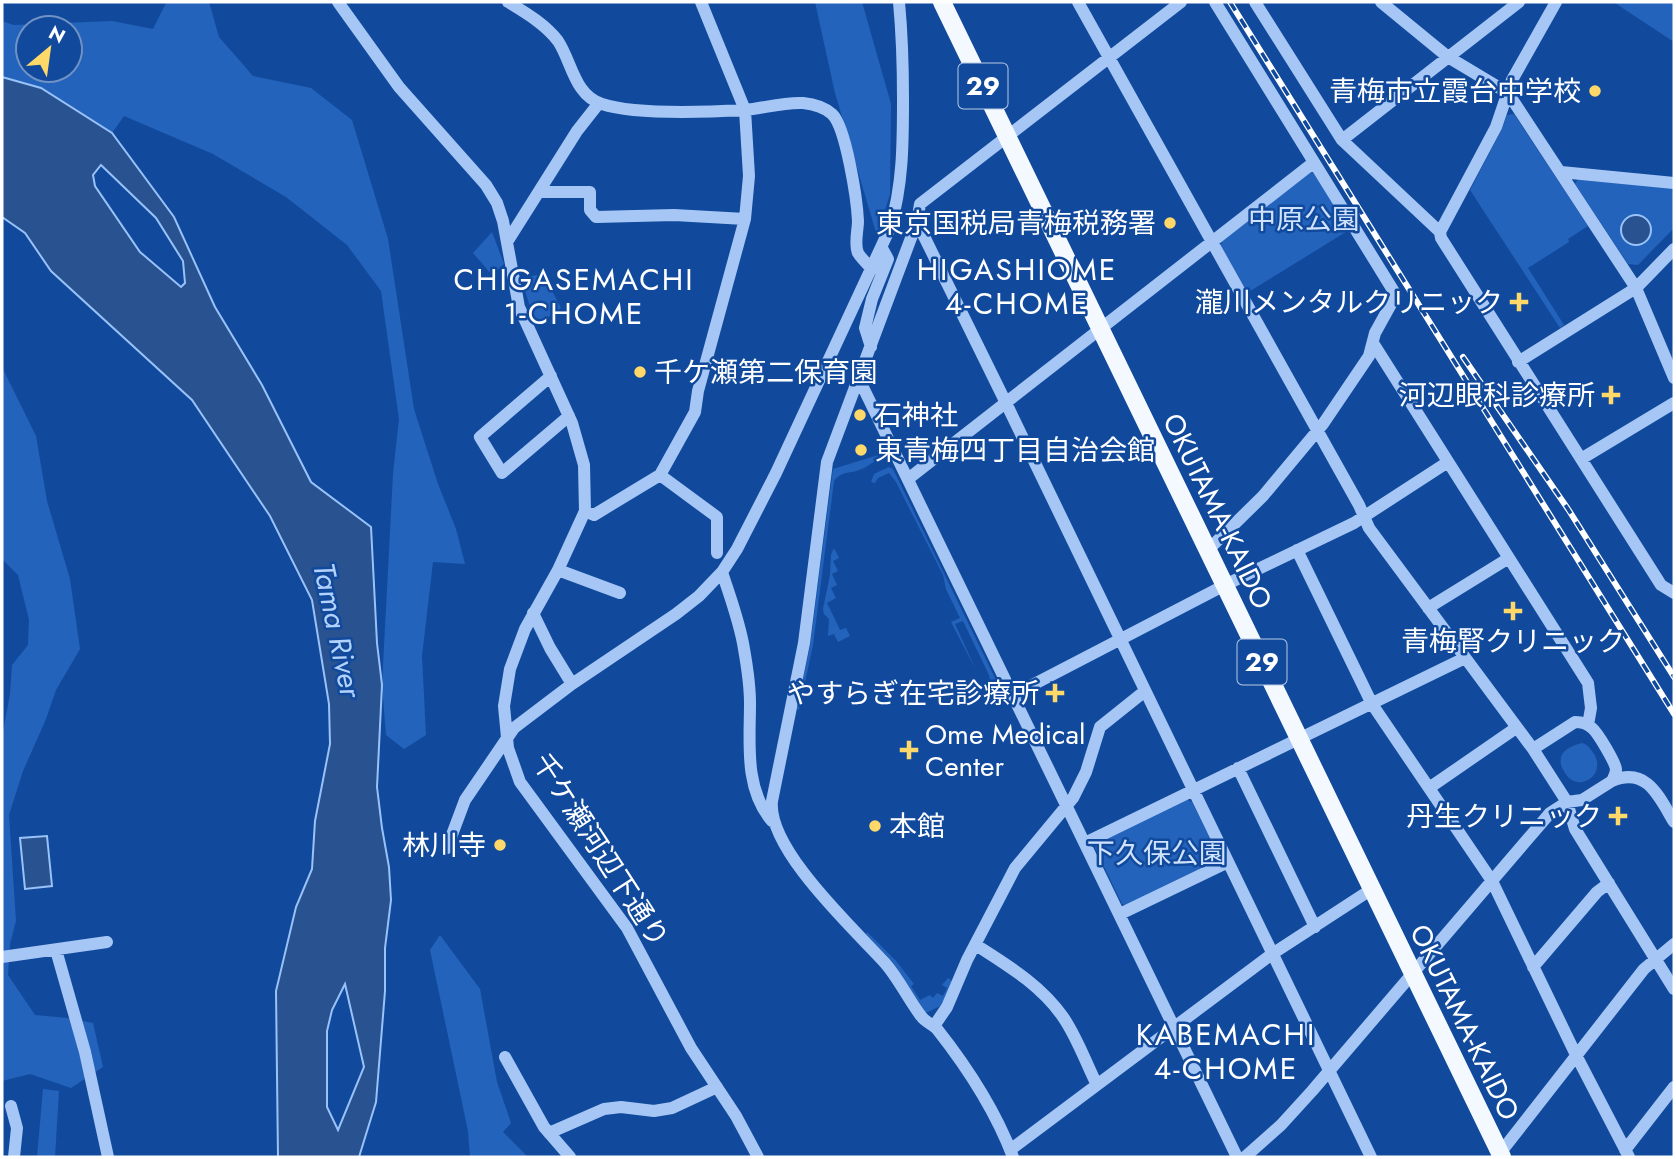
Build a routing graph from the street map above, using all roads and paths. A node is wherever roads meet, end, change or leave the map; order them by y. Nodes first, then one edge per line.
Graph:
1 (338, 2) edge
2 (701, 2) edge
3 (899, 2) edge
4 (942, 2) edge
5 (1079, 2) edge
6 (1181, 2) edge
7 (1214, 2) edge
8 (1255, 2) edge
9 (1381, 2) edge
10 (1519, 2) edge
11 (1556, 2) edge
12 (514, 3) edge
13 (1448, 57) junction
14 (1110, 58) junction
15 (1508, 93) junction
16 (599, 103) junction
17 (745, 110) junction
18 (1007, 136) junction
19 (1342, 140) junction
20 (1313, 163) junction
21 (1560, 172) junction
22 (1674, 183) edge
23 (539, 192) junction
24 (745, 219) junction
25 (917, 222) junction
26 (1440, 232) junction
27 (507, 242) junction
28 (1213, 242) junction
29 (882, 248) junction
30 (1674, 249) edge
31 (872, 269) junction
32 (1636, 288) junction
33 (1100, 328) junction
34 (1373, 343) junction
35 (871, 347) junction
36 (1518, 362) junction
37 (551, 376) junction
38 (1674, 377) edge
39 (859, 379) junction
40 (1006, 403) junction
41 (1674, 403) edge
42 (569, 416) junction
43 (1318, 432) junction
44 (1581, 459) junction
45 (1448, 462) junction
46 (660, 475) junction
47 (908, 479) junction
48 (585, 512) junction
49 (1363, 517) junction
50 (1208, 550) junction
51 (1297, 550) junction
52 (717, 553) dead end
53 (1509, 558) junction
54 (558, 570) junction
55 (722, 572) junction
56 (1225, 585) junction
57 (620, 593) dead end
58 (1674, 593) edge
59 (1428, 608) junction
60 (533, 613) junction
61 (1120, 639) junction
62 (1465, 658) junction
63 (572, 684) junction
64 (1145, 691) junction
65 (1013, 695) junction
66 (1372, 704) junction
67 (1587, 725) junction
68 (1516, 728) junction
69 (508, 736) junction
70 (1299, 739) junction
71 (1533, 749) junction
72 (1238, 768) junction
73 (1612, 781) junction
74 (1429, 788) junction
75 (1193, 790) junction
76 (1567, 802) junction
77 (1067, 806) junction
78 (773, 822) junction
79 (1674, 822) edge
80 (1085, 843) junction
81 (447, 848) dead end
82 (1228, 862) junction
83 (1492, 881) junction
84 (1609, 883) junction
85 (1372, 889) junction
86 (1120, 914) junction
87 (1314, 927) junction
88 (107, 942) dead end
89 (1674, 944) edge
90 (976, 945) junction
91 (56, 950) junction
92 (1272, 954) junction
93 (2, 957) edge
94 (1655, 958) junction
95 (1533, 967) junction
96 (1413, 974) junction
97 (1674, 989) edge
98 (934, 1026) junction
99 (1174, 1028) junction
100 (1576, 1055) junction
101 (505, 1057) dead end
102 (1330, 1072) junction
103 (1097, 1085) junction
104 (717, 1087) junction
105 (1674, 1087) edge
106 (11, 1106) dead end
107 (549, 1133) junction
108 (1627, 1153) edge
109 (1012, 1154) edge
110 (1500, 1156) edge
111 (14, 1157) edge
112 (108, 1157) edge
113 (570, 1157) edge
114 (758, 1157) edge
115 (1237, 1157) edge
116 (1245, 1157) edge
117 (1371, 1157) edge

1 - 27 street, 千ケ瀬河辺下通り
2 - 17 street
3 - 29 street
4 - 18 main road, OKUTAMA-KAIDO / 29
5 - 14 street
6 - 14 street
7 - 20 street
8 - 19 street
9 - 13 street
10 - 13 street
11 - 15 street
12 - 16 street
13 - 15 street
13 - 19 street
14 - 18 street
14 - 28 street
15 - 21 street
15 - 26 street
16 - 17 street
16 - 23 street
17 - 24 street
17 - 31 street
18 - 25 street
18 - 33 main road, OKUTAMA-KAIDO / 29
19 - 26 street
20 - 28 street
20 - 34 street
21 - 22 street
21 - 32 street
23 - 24 street
23 - 27 street
24 - 46 street
25 - 35 street
25 - 40 street
26 - 36 street
27 - 37 street, 千ケ瀬河辺下通り
28 - 33 street
28 - 43 street
29 - 31 street
29 - 35 street
30 - 32 street
31 - 55 street
32 - 36 street
32 - 38 street
33 - 40 street
33 - 50 main road, OKUTAMA-KAIDO / 29
34 - 43 street
34 - 45 street
35 - 39 street
36 - 44 street
37 - 42 street, 千ケ瀬河辺下通り
37 - 42 street
39 - 47 street
39 - 78 street
40 - 47 street
40 - 61 street
41 - 44 street
42 - 48 street, 千ケ瀬河辺下通り
43 - 49 street
43 - 50 street
44 - 58 street
45 - 49 street
45 - 53 street
46 - 48 street
46 - 52 street
47 - 65 street
48 - 54 street, 千ケ瀬河辺下通り
49 - 51 street
49 - 59 street
50 - 56 main road, OKUTAMA-KAIDO / 29
51 - 56 street
51 - 66 street
53 - 59 street
53 - 67 street
54 - 57 street
54 - 60 street, 千ケ瀬河辺下通り
55 - 63 street
55 - 78 street
56 - 61 street
56 - 70 main road, OKUTAMA-KAIDO / 29
59 - 62 street
60 - 63 street
60 - 69 street, 千ケ瀬河辺下通り
61 - 64 street
61 - 65 street
62 - 66 street
62 - 68 street
63 - 69 street
64 - 75 street
64 - 77 street
65 - 77 street
66 - 70 street
66 - 74 street
67 - 71 street
67 - 73 street
68 - 71 street
68 - 74 street
69 - 81 street
69 - 104 street, 千ケ瀬河辺下通り
70 - 72 street
70 - 85 main road, OKUTAMA-KAIDO / 29
71 - 76 street
72 - 75 street
72 - 87 street
73 - 76 street
73 - 79 street
74 - 83 street
75 - 80 street
75 - 82 street
76 - 83 street
76 - 84 street
77 - 80 street
77 - 90 street
78 - 98 street
80 - 86 street
82 - 86 street
82 - 92 street
83 - 95 street
83 - 96 street
84 - 94 street
84 - 95 street
85 - 87 street
85 - 96 main road, OKUTAMA-KAIDO / 29
86 - 99 street
87 - 92 street
88 - 91 street
89 - 94 street
90 - 98 street
90 - 103 street
91 - 93 street
91 - 112 street
92 - 99 street
92 - 102 street
94 - 97 street
94 - 100 street
95 - 100 street
96 - 102 street
96 - 110 main road, OKUTAMA-KAIDO / 29
98 - 109 street
99 - 103 street
99 - 115 street
100 - 108 street
100 - 110 street
101 - 107 street
102 - 116 street
102 - 117 street
103 - 109 street
104 - 107 street
104 - 114 street, 千ケ瀬河辺下通り
105 - 108 street
106 - 111 street
107 - 113 street

